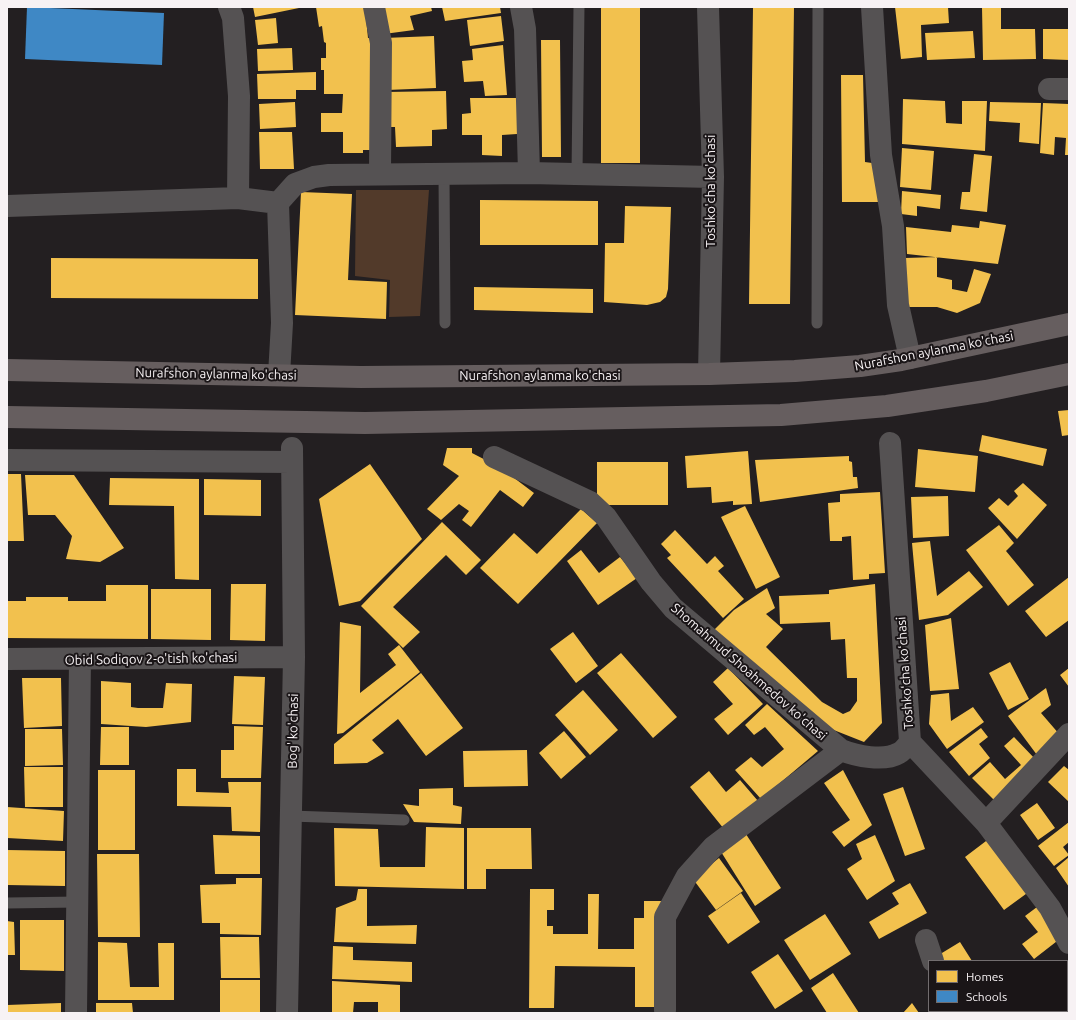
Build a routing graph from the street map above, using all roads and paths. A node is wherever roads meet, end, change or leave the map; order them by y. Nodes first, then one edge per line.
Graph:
1 (229, 7) edge
2 (374, 7) edge
3 (521, 7) edge
4 (580, 7) edge
5 (708, 7) edge
6 (818, 7) edge
7 (872, 7) edge
8 (380, 173) junction
9 (529, 173) junction
10 (578, 173) junction
11 (444, 174) junction
12 (713, 177) junction
13 (238, 198) junction
14 (278, 203) junction
15 (7, 206) edge
16 (444, 323) dead end
17 (817, 324) dead end
18 (1069, 324) edge
19 (910, 358) junction
20 (7, 370) edge
21 (709, 374) junction
22 (1069, 374) edge
23 (279, 375) junction
24 (7, 417) edge
25 (890, 443) dead end
26 (494, 458) dead end
27 (7, 460) edge
28 (294, 657) junction
29 (7, 659) edge
30 (80, 659) junction
31 (1069, 734) edge
32 (910, 742) junction
33 (841, 750) junction
34 (291, 816) junction
35 (404, 820) dead end
36 (986, 823) junction
37 (78, 902) junction
38 (7, 903) edge
39 (926, 940) dead end
40 (1069, 943) edge
41 (933, 960) edge
42 (665, 1010) dead end
43 (76, 1013) edge
44 (287, 1013) edge

1 - 13 street
2 - 8 street
3 - 9 street
4 - 10 lane
5 - 12 street, Toshko'cha ko'chasi
6 - 17 lane
7 - 19 street
8 - 11 street
8 - 14 street
9 - 10 street
9 - 11 street
10 - 12 street
11 - 16 lane
12 - 21 street, Toshko'cha ko'chasi
13 - 14 street
13 - 15 street
14 - 23 street
18 - 19 main road, Nurafshon aylanma ko'chasi
19 - 21 main road, Nurafshon aylanma ko'chasi
20 - 23 main road, Nurafshon aylanma ko'chasi
21 - 23 main road, Nurafshon aylanma ko'chasi
22 - 24 main road
25 - 32 street, Toshkoʻcha koʻchasi
26 - 33 street, Shomahmud Shoahmedov ko'chasi
27 - 28 street, Bog' ko'chasi
28 - 30 street, Obid Sodiqov 2-o'tish ko'chasi
28 - 34 street, Bog' ko'chasi
29 - 30 street, Obid Sodiqov 2-o'tish ko'chasi
30 - 37 street
31 - 36 street
32 - 33 street, Shomahmud Shoahmedov ko'chasi
32 - 36 street, Toshkoʻcha koʻchasi
33 - 42 street
34 - 35 lane
34 - 44 street, Bog' ko'chasi
36 - 40 street, Toshkoʻcha koʻchasi
37 - 38 lane
37 - 43 street
39 - 41 street

